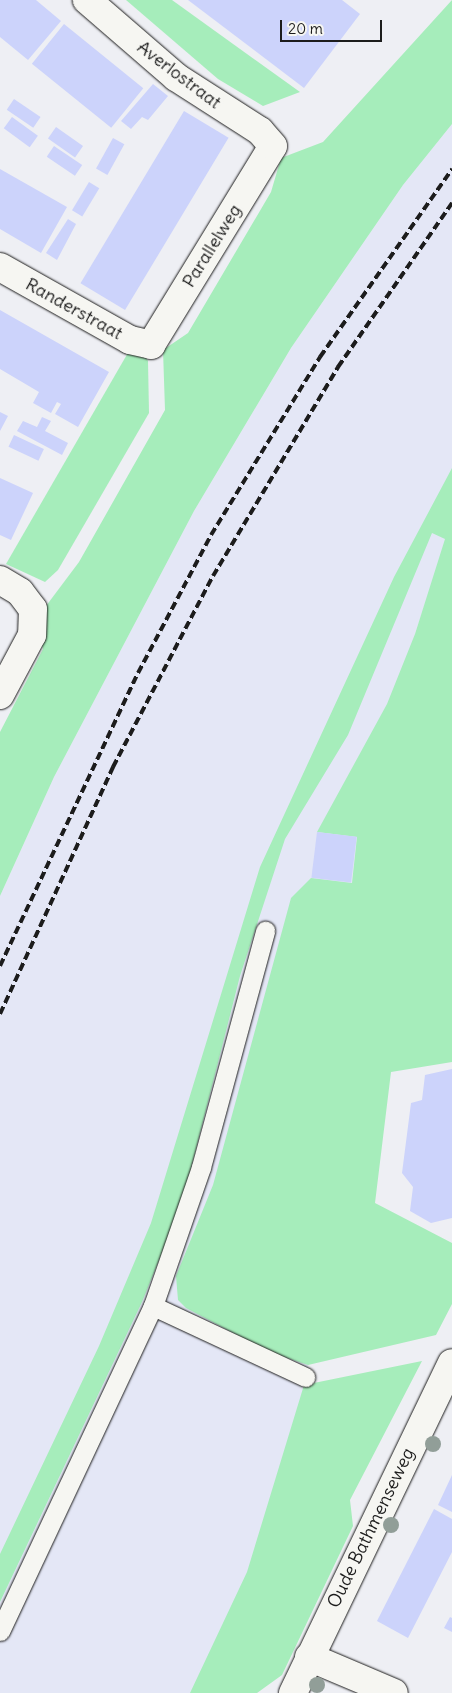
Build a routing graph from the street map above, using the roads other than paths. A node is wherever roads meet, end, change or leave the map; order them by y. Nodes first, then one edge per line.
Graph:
1 (87, 0) edge
2 (273, 146) joint
3 (0, 267) edge
4 (151, 345) joint
5 (0, 580) edge
6 (0, 696) edge
7 (265, 931) dead end
8 (153, 1306) junction
9 (452, 1363) edge
10 (305, 1377) dead end
11 (0, 1631) edge
12 (309, 1658) junction
13 (293, 1693) edge
14 (394, 1693) edge

1 - 2 street, Averlostraat
2 - 4 street, Parallelweg
3 - 4 street, Randerstraat
5 - 6 street
7 - 8 lane
8 - 10 lane
8 - 11 lane
9 - 12 street, Oude Bathmenseweg
12 - 13 street, Oude Bathmenseweg
12 - 14 street

